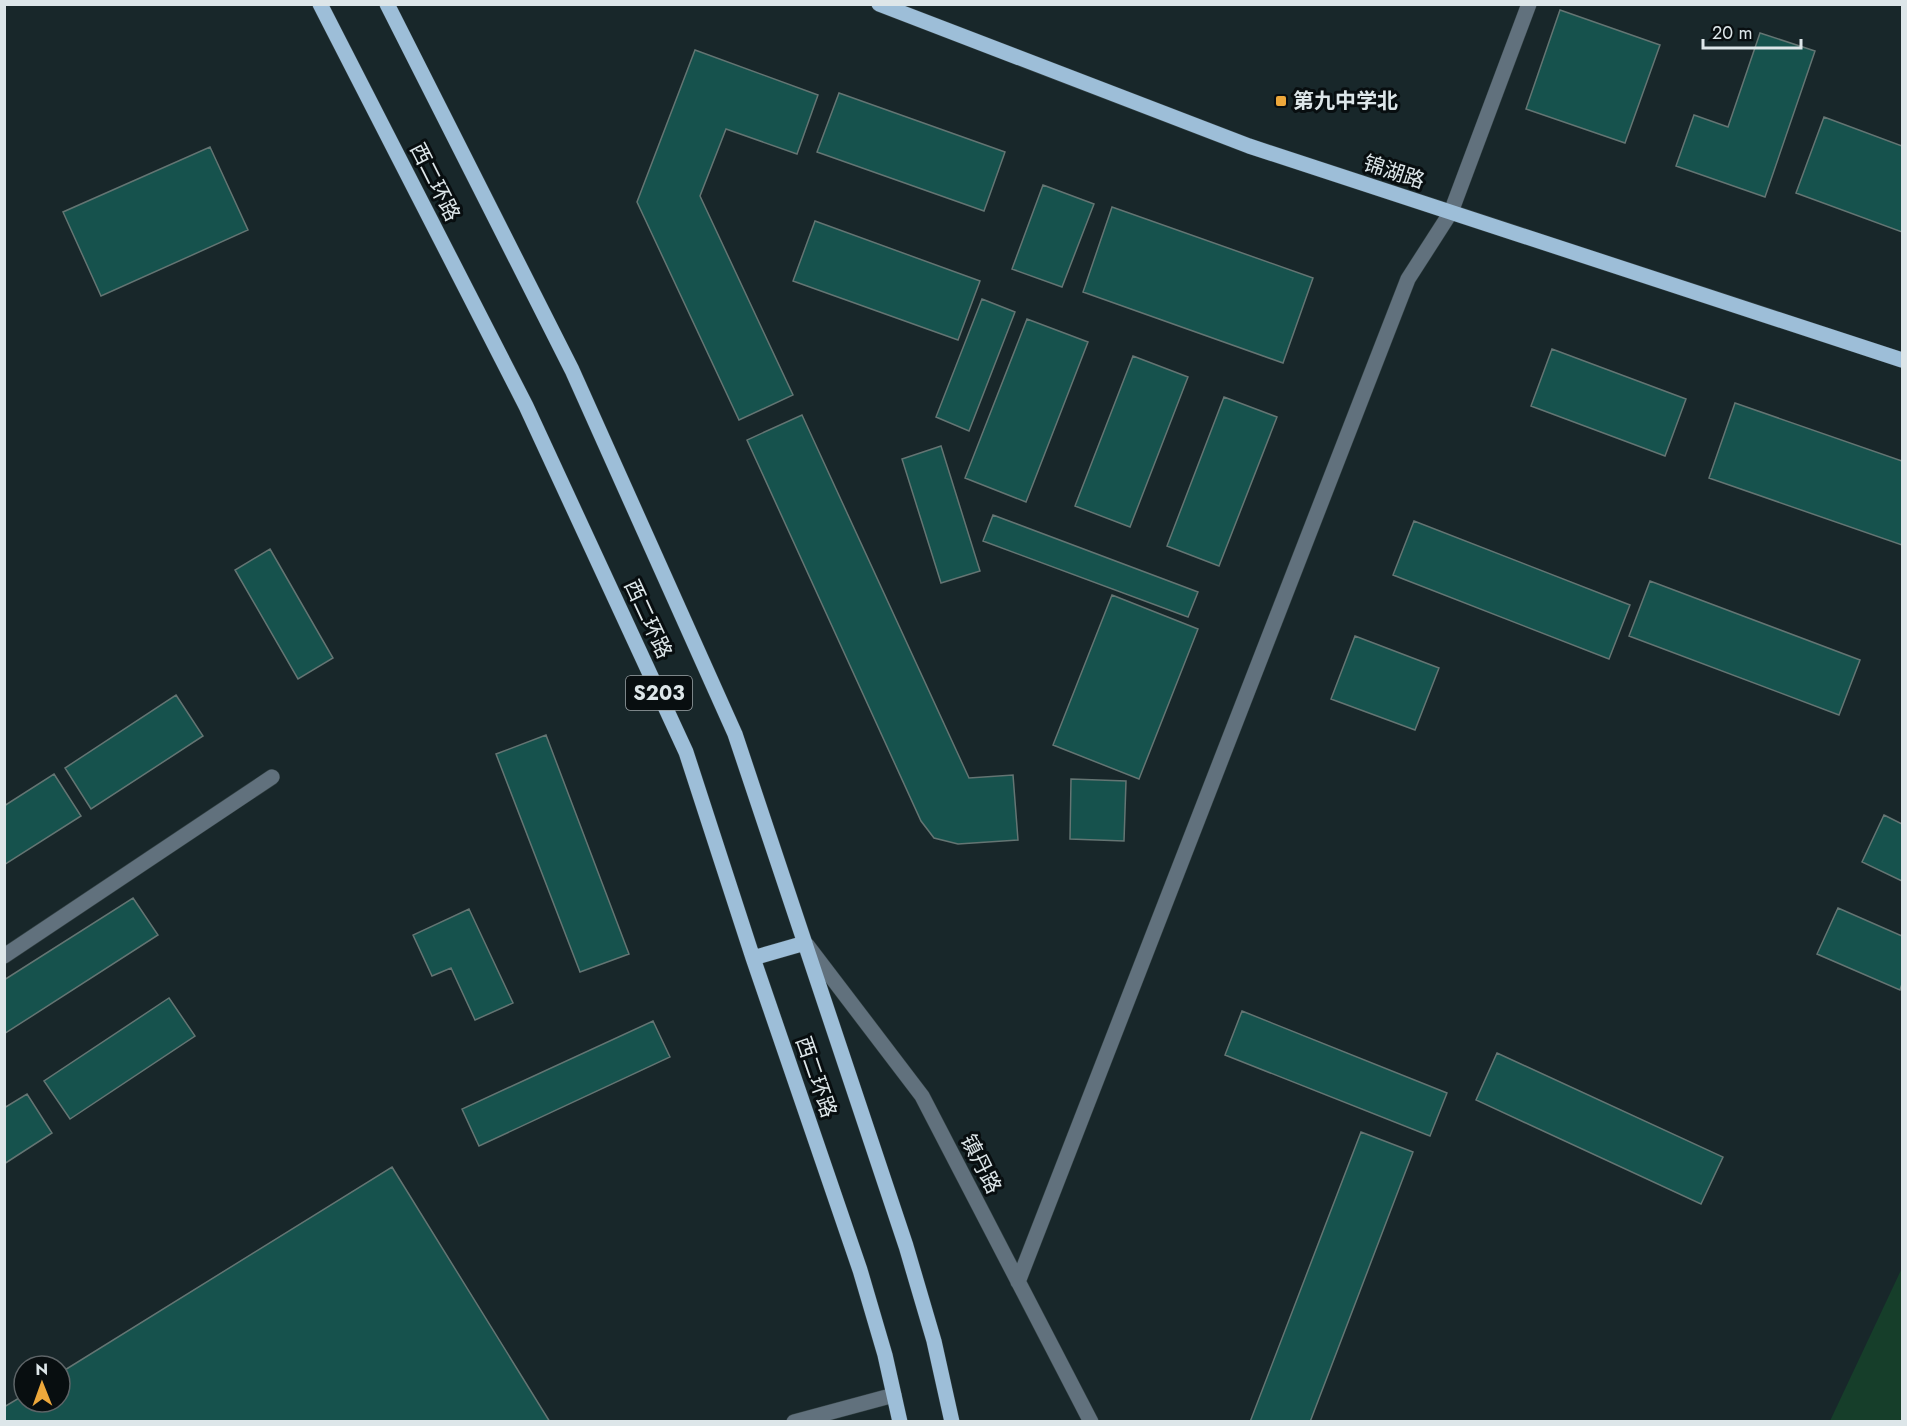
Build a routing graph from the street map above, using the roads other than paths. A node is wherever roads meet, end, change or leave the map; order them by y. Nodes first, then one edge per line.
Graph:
1 (320, 4) edge
2 (387, 4) edge
3 (879, 4) edge
4 (1529, 4) edge
5 (1451, 212) junction
6 (1902, 360) edge
7 (272, 777) dead end
8 (805, 943) junction
9 (4, 956) edge
10 (753, 958) junction
11 (1018, 1282) junction
12 (894, 1395) junction
13 (794, 1422) edge
14 (900, 1422) edge
15 (952, 1422) edge
16 (1091, 1422) edge

1 - 10 main road, 西二环路 / S203
2 - 8 main road, 西二环路 / S203
3 - 5 main road, 锦湖路
4 - 5 street
5 - 6 main road, 锦湖路
5 - 11 street
7 - 9 street
8 - 10 main road
8 - 11 street, 镇丹路
8 - 15 main road, 西二环路 / S203
10 - 12 main road, 西二环路 / S203
11 - 16 street, 镇丹路
12 - 13 street
12 - 14 main road, 西二环路 / S203

